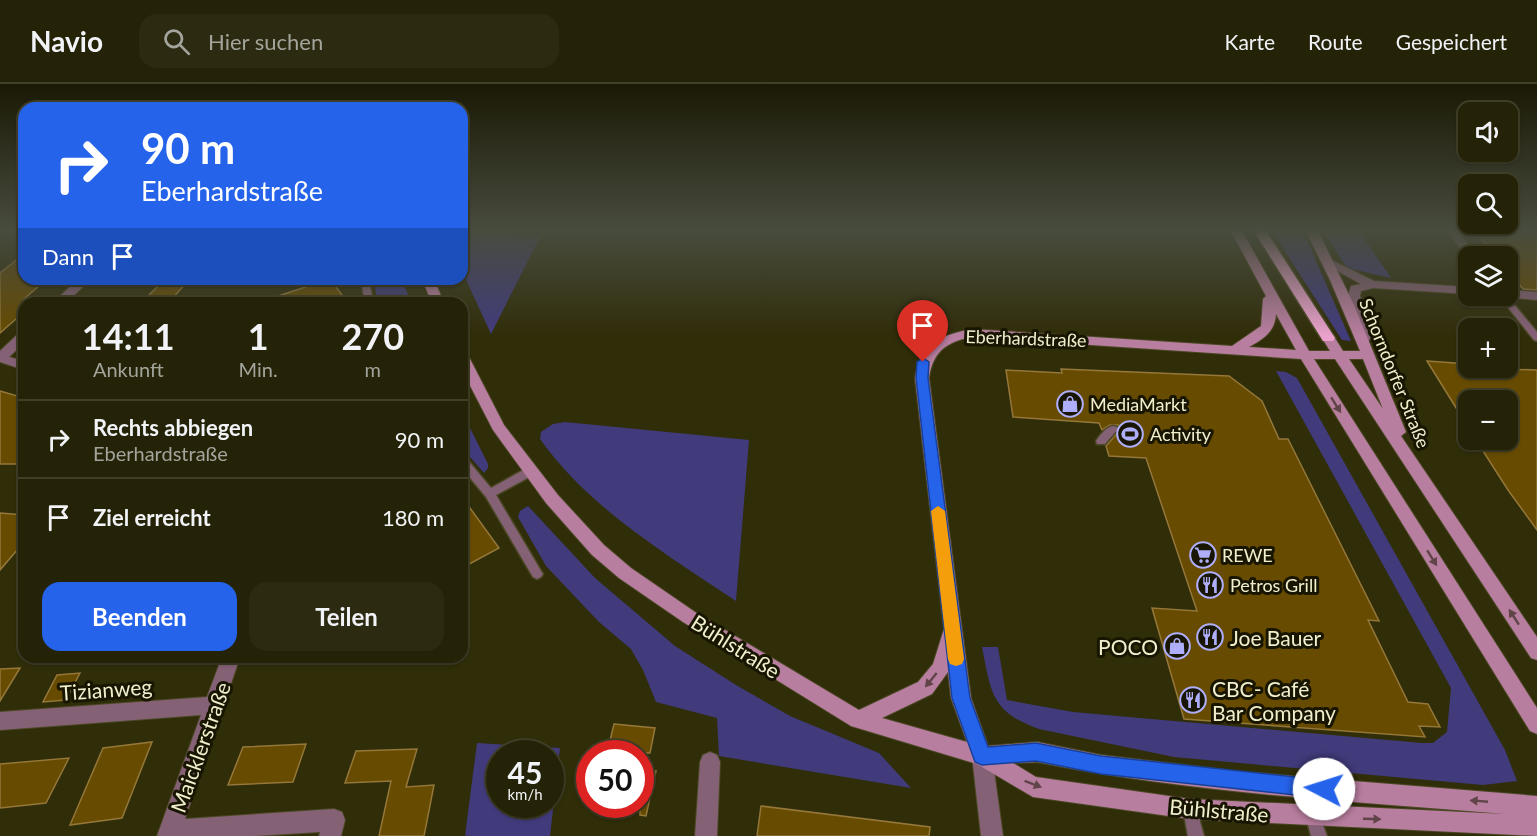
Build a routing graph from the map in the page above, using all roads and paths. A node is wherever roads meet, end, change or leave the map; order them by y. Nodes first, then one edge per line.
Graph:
1 (1255, 266) edge
2 (1282, 266) edge
3 (1331, 266) edge
4 (1336, 266) edge
5 (1372, 284) junction
6 (78, 285) edge
7 (1268, 290) junction
8 (1458, 290) edge
9 (1518, 295) edge
10 (1537, 296) edge
11 (65, 297) edge
12 (1511, 306) edge
13 (1328, 338) joint
14 (1537, 338) edge
15 (1363, 339) junction
16 (18, 342) edge
17 (1235, 350) junction
18 (1305, 355) junction
19 (1368, 355) junction
20 (1340, 356) junction
21 (0, 358) edge
22 (18, 364) edge
23 (468, 369) edge
24 (1113, 429) dead end
25 (1101, 441) dead end
26 (1413, 465) junction
27 (468, 468) edge
28 (531, 471) junction
29 (490, 495) junction
30 (537, 574) dead end
31 (952, 626) junction
32 (1537, 652) edge
33 (229, 663) edge
34 (216, 705) junction
35 (858, 720) junction
36 (0, 721) edge
37 (1537, 724) edge
38 (982, 756) junction
39 (710, 762) dead end
40 (1537, 806) edge
41 (1190, 809) junction
42 (1316, 826) edge
43 (1537, 826) edge
44 (169, 834) edge
45 (330, 836) edge
46 (706, 836) edge
47 (992, 836) edge
48 (1197, 836) edge

1 - 7 main road
2 - 13 highway
3 - 15 main road, Schorndorfer Straße
4 - 5 street
5 - 8 street
5 - 15 street
6 - 11 street
7 - 17 main road
7 - 18 main road
9 - 10 street
12 - 14 lane
13 - 20 main road
15 - 19 main road, Schorndorfer Straße
16 - 21 street
17 - 18 main road, Eberhardstraße
17 - 31 main road, Eberhardstraße
18 - 20 main road, Eberhardstraße
18 -> 37 main road
19 - 20 main road, Eberhardstraße
19 - 26 main road, Schorndorfer Straße
20 - 26 main road
21 - 22 street
23 - 28 main road, Bühlstraße
24 - 25 lane
32 -> 26 main road
27 - 29 lane
28 - 29 lane
28 - 35 main road, Bühlstraße
29 - 30 lane
31 -> 35 main road
31 - 38 main road, Eberhardstraße
33 - 34 street, Maicklerstraße
34 - 36 street, Tizianweg
34 - 44 street, Maicklerstraße
35 - 38 main road, Bühlstraße
40 -> 38 main road, Bühlstraße
38 -> 41 main road, Bühlstraße
38 - 47 street, Eberhardstraße
39 - 46 street
41 - 42 main road, Bühlstraße
41 - 48 lane
42 -> 43 main road, Bühlstraße
44 - 45 street

